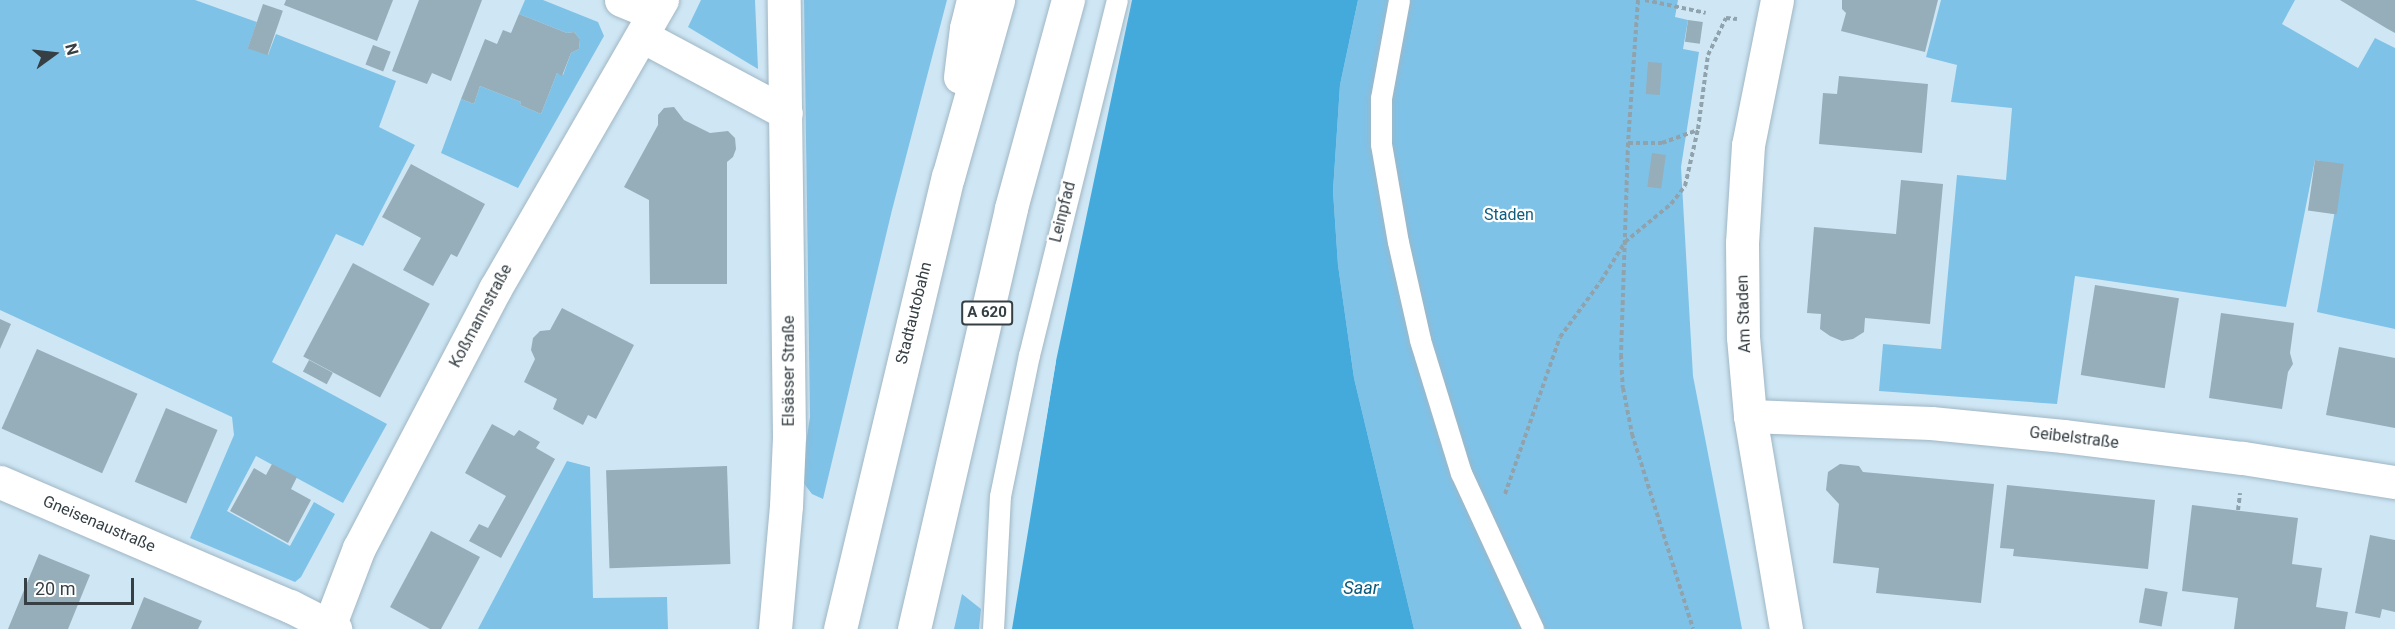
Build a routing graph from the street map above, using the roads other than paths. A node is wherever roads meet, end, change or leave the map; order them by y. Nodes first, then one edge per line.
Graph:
1 (621, 0) edge
2 (784, 0) edge
3 (972, 0) edge
4 (998, 0) edge
5 (1068, 0) edge
6 (1117, 0) edge
7 (1399, 0) edge
8 (1778, 0) edge
9 (652, 16) edge
10 (786, 113) junction
11 (948, 177) junction
12 (1750, 416) junction
13 (0, 482) edge
14 (2395, 482) edge
15 (331, 627) edge
16 (775, 629) edge
17 (840, 629) edge
18 (914, 629) edge
19 (993, 629) edge
20 (1533, 629) edge
21 (1786, 629) edge

1 - 9 main road
2 - 10 main road, Elsässer Straße
3 - 11 main road
4 - 11 main road, Stadtautobahn
5 - 18 main road, A 620
6 - 19 lane, Leinpfad
7 - 20 lane
8 - 12 main road, Am Staden
9 - 10 main road
9 - 15 main road, Koßmannstraße
10 - 16 main road, Elsässer Straße
11 - 17 main road, Stadtautobahn
12 - 14 main road, Geibelstraße
12 - 21 main road, Am Staden
13 - 15 main road, Gneisenaustraße

